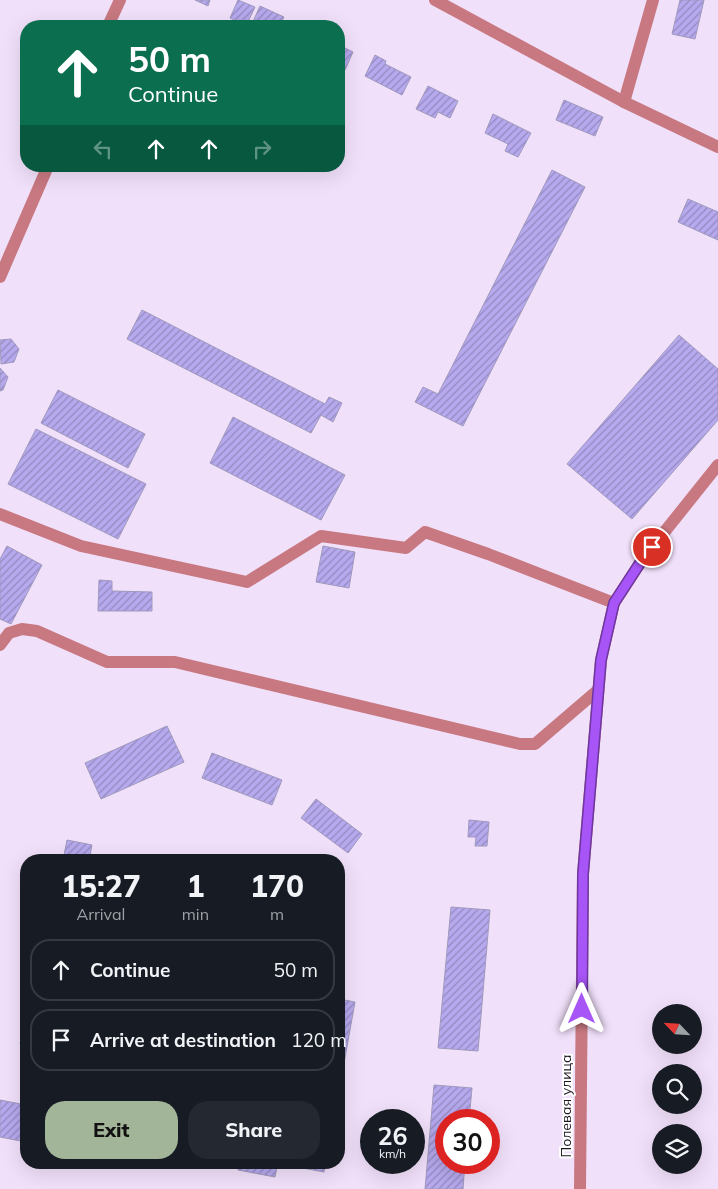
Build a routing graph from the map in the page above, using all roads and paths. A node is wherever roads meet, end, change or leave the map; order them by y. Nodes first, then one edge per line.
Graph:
1 (120, 0) edge
2 (435, 0) edge
3 (653, 0) edge
4 (111, 20) edge
5 (624, 102) junction
6 (718, 147) edge
7 (45, 172) edge
8 (0, 277) edge
9 (718, 465) edge
10 (0, 514) edge
11 (614, 603) junction
12 (0, 645) edge
13 (598, 690) junction
14 (580, 1189) edge

1 - 4 street
2 - 5 street
3 - 5 street
5 - 6 street
7 - 8 street
9 - 11 street
10 - 11 street
11 - 13 street, Полевая улица
12 - 13 street
13 - 14 street, Полевая улица

